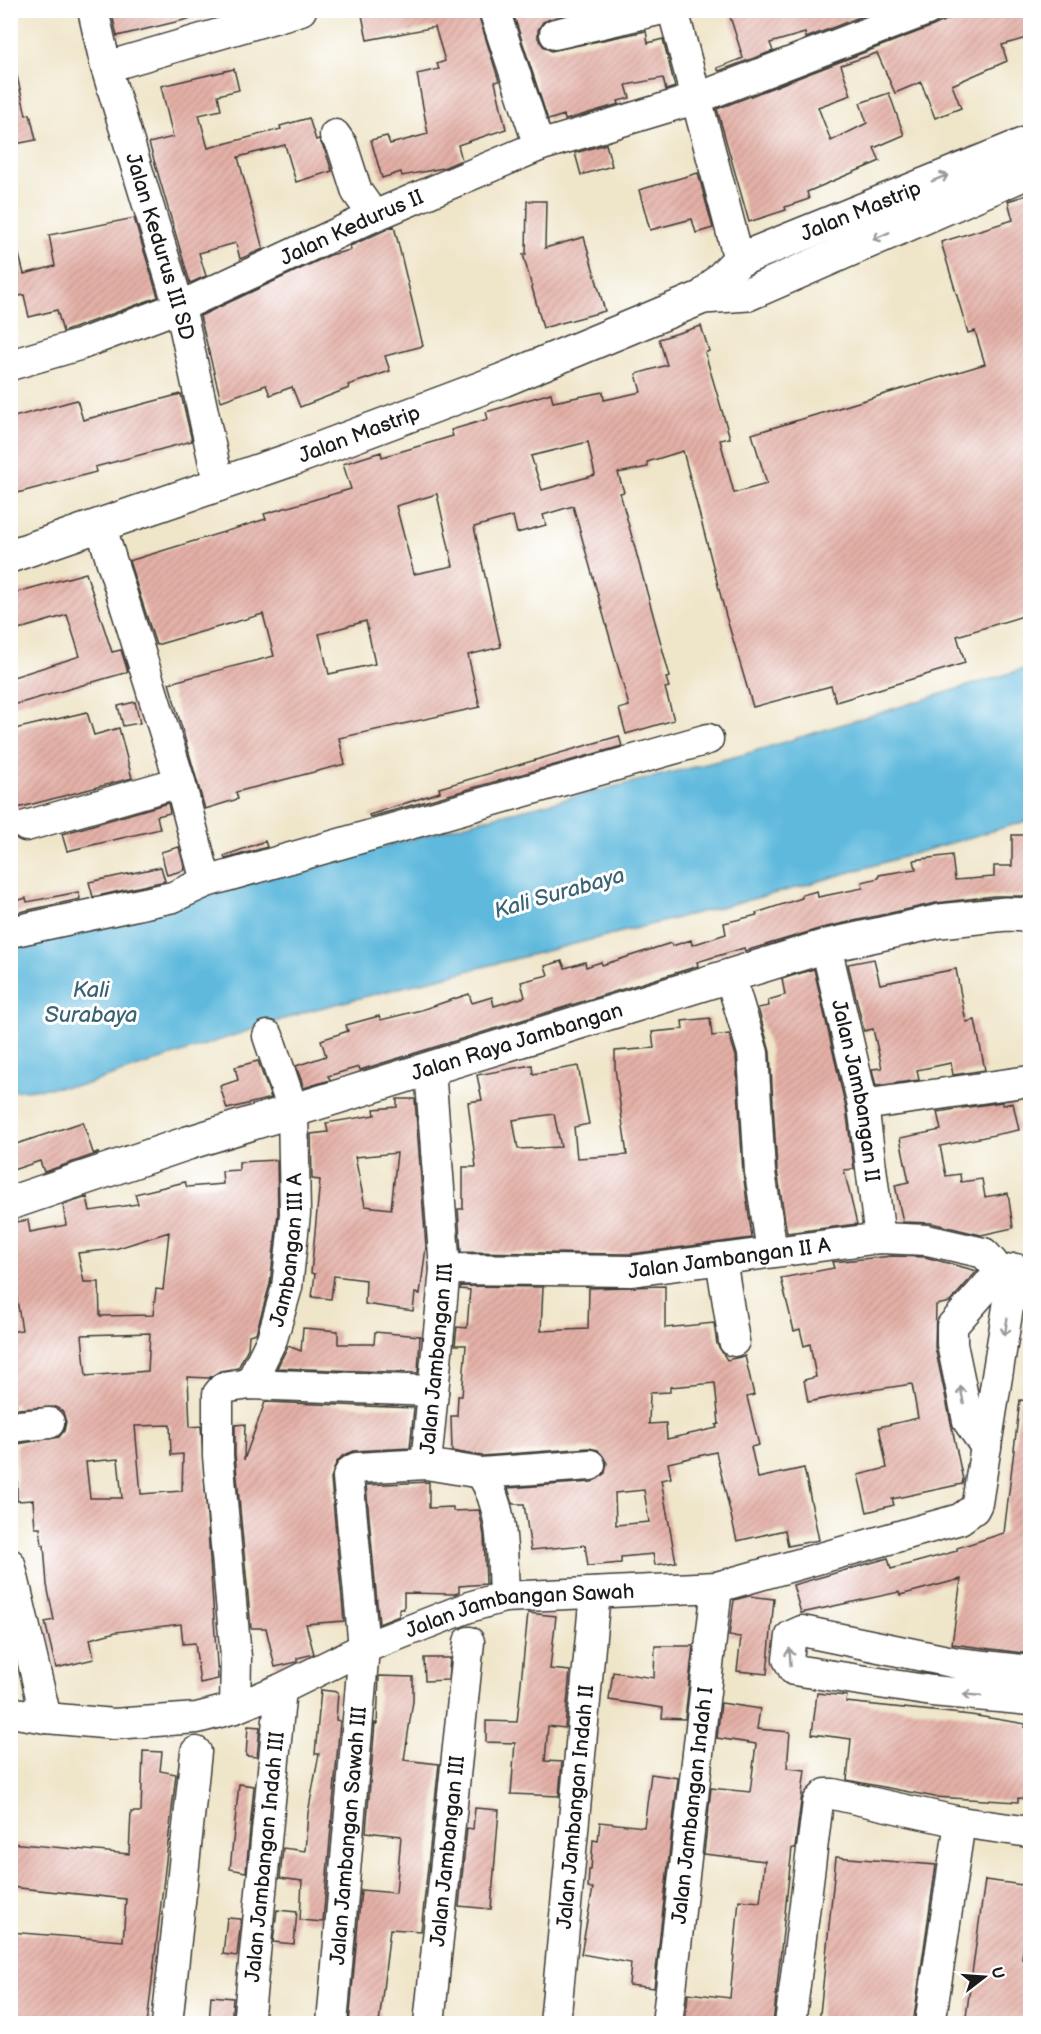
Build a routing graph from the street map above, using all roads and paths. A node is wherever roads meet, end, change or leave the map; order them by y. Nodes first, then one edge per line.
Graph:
1 (93, 10) edge
2 (301, 10) edge
3 (494, 10) edge
4 (659, 10) edge
5 (673, 10) edge
6 (927, 10) edge
7 (555, 34) dead end
8 (106, 67) junction
9 (695, 99) junction
10 (335, 135) dead end
11 (1030, 142) edge
12 (538, 146) junction
13 (1030, 171) edge
14 (374, 216) junction
15 (739, 260) junction
16 (703, 297) junction
17 (179, 307) junction
18 (10, 364) edge
19 (219, 486) junction
20 (101, 526) junction
21 (10, 556) edge
22 (708, 739) dead end
23 (180, 782) junction
24 (26, 826) dead end
25 (206, 882) junction
26 (1030, 915) edge
27 (10, 932) edge
28 (826, 946) junction
29 (730, 976) junction
30 (268, 1036) dead end
31 (430, 1069) junction
32 (1030, 1081) edge
33 (863, 1105) junction
34 (293, 1110) junction
35 (10, 1203) edge
36 (880, 1238) junction
37 (772, 1252) junction
38 (721, 1259) junction
39 (445, 1269) junction
40 (1014, 1271) edge
41 (734, 1341) dead end
42 (250, 1384) junction
43 (433, 1391) junction
44 (48, 1423) dead end
45 (10, 1427) edge
46 (986, 1447) junction
47 (426, 1464) junction
48 (590, 1465) dead end
49 (481, 1473) junction
50 (10, 1564) edge
51 (717, 1587) junction
52 (595, 1593) junction
53 (504, 1597) junction
54 (469, 1642) dead end
55 (364, 1648) junction
56 (1030, 1671) edge
57 (281, 1689) junction
58 (1030, 1700) edge
59 (235, 1708) junction
60 (10, 1712) edge
61 (46, 1719) junction
62 (196, 1752) dead end
63 (960, 1822) junction
64 (1029, 1832) dead end
65 (166, 2024) edge
66 (248, 2024) edge
67 (332, 2024) edge
68 (429, 2024) edge
69 (555, 2024) edge
70 (667, 2024) edge
71 (789, 2024) edge
72 (930, 2024) edge

1 - 8 street, Jalan Kedurus III SD
2 - 8 street
3 - 12 street
4 - 7 street
5 - 9 street
6 - 9 street, Jalan Kedurus II
8 - 17 street, Jalan Kedurus III SD
9 - 12 street, Jalan Kedurus II
9 - 15 street
10 - 14 street
15 -> 11 main road, Jalan Mastrip
12 - 14 street, Jalan Kedurus II
13 -> 16 main road, Jalan Mastrip
14 - 17 street, Jalan Kedurus II
15 - 16 main road, Jalan Mastrip
16 - 19 main road, Jalan Mastrip
17 - 18 street, Jalan Kedurus II
17 - 19 street, Jalan Kedurus III SD
19 - 20 main road, Jalan Mastrip
20 - 21 main road, Jalan Mastrip
20 - 23 street
22 - 25 street
23 - 24 street
23 - 25 street
25 - 27 street
26 - 28 main road, Jalan Raya Jambangan
28 - 29 main road, Jalan Raya Jambangan
28 - 33 street, Jalan Jambangan II
29 - 31 main road, Jalan Raya Jambangan
29 - 37 street
30 - 34 street, Jambangan III A
31 - 34 main road, Jalan Raya Jambangan
31 - 39 street, Jalan Jambangan III
32 - 33 street
33 - 36 street, Jalan Jambangan II
34 - 35 main road, Jalan Raya Jambangan
34 - 42 street, Jambangan III A
36 - 37 street, Jalan Jambangan II A
36 - 40 street, Jalan Jambangan II A
37 - 38 street, Jalan Jambangan II A
38 - 39 street, Jalan Jambangan II A
38 - 41 street
39 - 43 street, Jalan Jambangan III
40 -> 46 street, Jalan Jambangan Sawah
46 -> 40 street
42 - 43 street
42 - 59 street
43 - 47 street, Jalan Jambangan III
44 - 45 street
46 - 51 street, Jalan Jambangan Sawah
47 - 49 street
47 - 55 street, Jalan Jambangan III
48 - 49 street
49 - 53 street
50 - 61 street
51 - 52 street, Jalan Jambangan Sawah
51 - 70 street, Jalan Jambangan Indah I
52 - 53 street, Jalan Jambangan Sawah
52 - 69 street, Jalan Jambangan Indah II
53 - 55 street, Jalan Jambangan Sawah
54 - 68 street, Jalan Jambangan III
55 - 57 street, Jalan Jambangan Sawah
55 - 67 street, Jalan Jambangan Sawah III
58 -> 56 street
57 - 59 street, Jalan Jambangan Sawah
57 - 66 street, Jalan Jambangan Indah III
59 - 61 street, Jalan Jambangan Sawah
60 - 61 street, Jalan Jambangan Sawah
62 - 65 street
63 - 64 street
63 - 71 street
63 - 72 street

